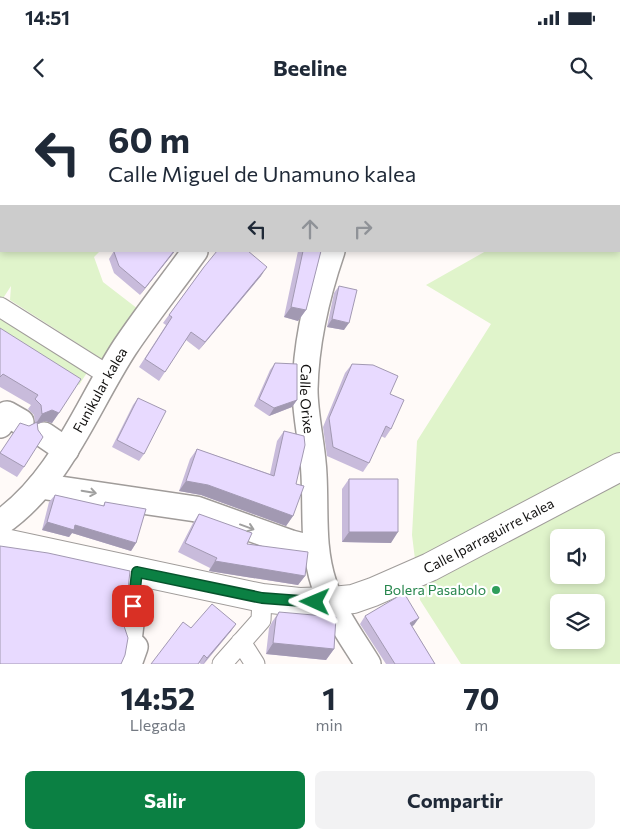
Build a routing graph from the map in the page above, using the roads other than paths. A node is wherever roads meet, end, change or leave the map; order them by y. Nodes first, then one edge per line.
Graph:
1 (194, 252) edge
2 (332, 252) edge
3 (0, 307) edge
4 (108, 375) junction
5 (44, 435) edge
6 (66, 450) junction
7 (620, 467) edge
8 (40, 486) junction
9 (0, 523) edge
10 (0, 542) edge
11 (315, 549) junction
12 (137, 572) junction
13 (262, 598) junction
14 (332, 601) junction
15 (241, 642) junction
16 (364, 662) edge
17 (129, 664) edge
18 (222, 664) edge
19 (256, 664) edge

1 - 4 street, Funikular kalea
2 - 11 street, Calle Orixe
3 - 4 street
4 - 6 street, Funikular kalea
5 - 6 street
6 - 8 street, Funikular kalea
7 - 14 street, Calle Iparraguirre kalea
8 - 9 street, Funikular kalea
8 -> 11 street
10 - 12 street, Calle Iparraguirre kalea
11 - 14 street, Calle Orixe
12 - 13 street, Calle Iparraguirre kalea
12 - 17 street
13 - 14 street, Calle Iparraguirre kalea
13 - 15 street
14 - 16 street, Calle Orixe
15 - 18 street
15 - 19 street

